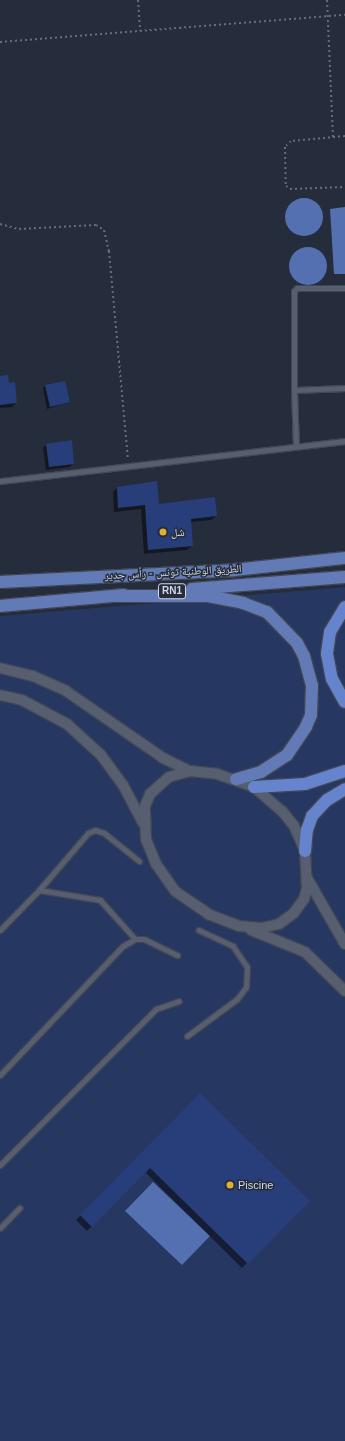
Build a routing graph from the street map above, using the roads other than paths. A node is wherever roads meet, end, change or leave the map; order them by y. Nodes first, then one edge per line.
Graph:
1 (345, 288) edge
2 (345, 388) edge
3 (294, 390) junction
4 (345, 440) edge
5 (296, 446) junction
6 (0, 481) edge
7 (345, 551) edge
8 (345, 558) edge
9 (297, 564) junction
10 (345, 577) edge
11 (0, 582) edge
12 (117, 596) junction
13 (0, 606) edge
14 (345, 607) edge
15 (0, 668) edge
16 (0, 695) edge
17 (345, 702) edge
18 (190, 771) junction
19 (345, 771) edge
20 (236, 779) junction
21 (254, 787) junction
22 (345, 790) edge
23 (144, 824) junction
24 (305, 851) junction
25 (139, 861) dead end
26 (307, 876) junction
27 (39, 890) junction
28 (239, 926) junction
29 (0, 930) edge
30 (198, 930) dead end
31 (134, 939) junction
32 (345, 944) edge
33 (177, 955) dead end
34 (345, 991) edge
35 (179, 1001) dead end
36 (187, 1036) dead end
37 (0, 1075) edge
38 (0, 1165) edge
39 (19, 1208) dead end
40 (0, 1228) edge

1 - 3 lane
2 - 3 lane
3 - 5 lane
4 - 5 lane
5 - 6 lane
7 - 9 main road
8 - 9 main road, الطريق الوطنية تونس - رأس جدير / RN1
9 - 11 main road, الطريق الوطنية تونس - رأس جدير / RN1
10 - 12 main road, الطريق الوطنية تونس - رأس جدير / RN1
12 - 13 main road, الطريق الوطنية تونس - رأس جدير / RN1
12 - 20 main road
14 - 17 highway
15 - 18 street
16 - 23 street
18 - 20 street
18 - 23 street
19 - 21 highway
20 - 21 street
21 - 24 street
22 - 24 highway
23 - 28 street
24 - 26 street
25 - 27 lane
26 - 28 street
26 - 32 street
27 - 29 lane
27 - 31 lane
28 - 34 street
30 - 36 lane
31 - 33 lane
31 - 37 lane
35 - 38 lane
39 - 40 lane

